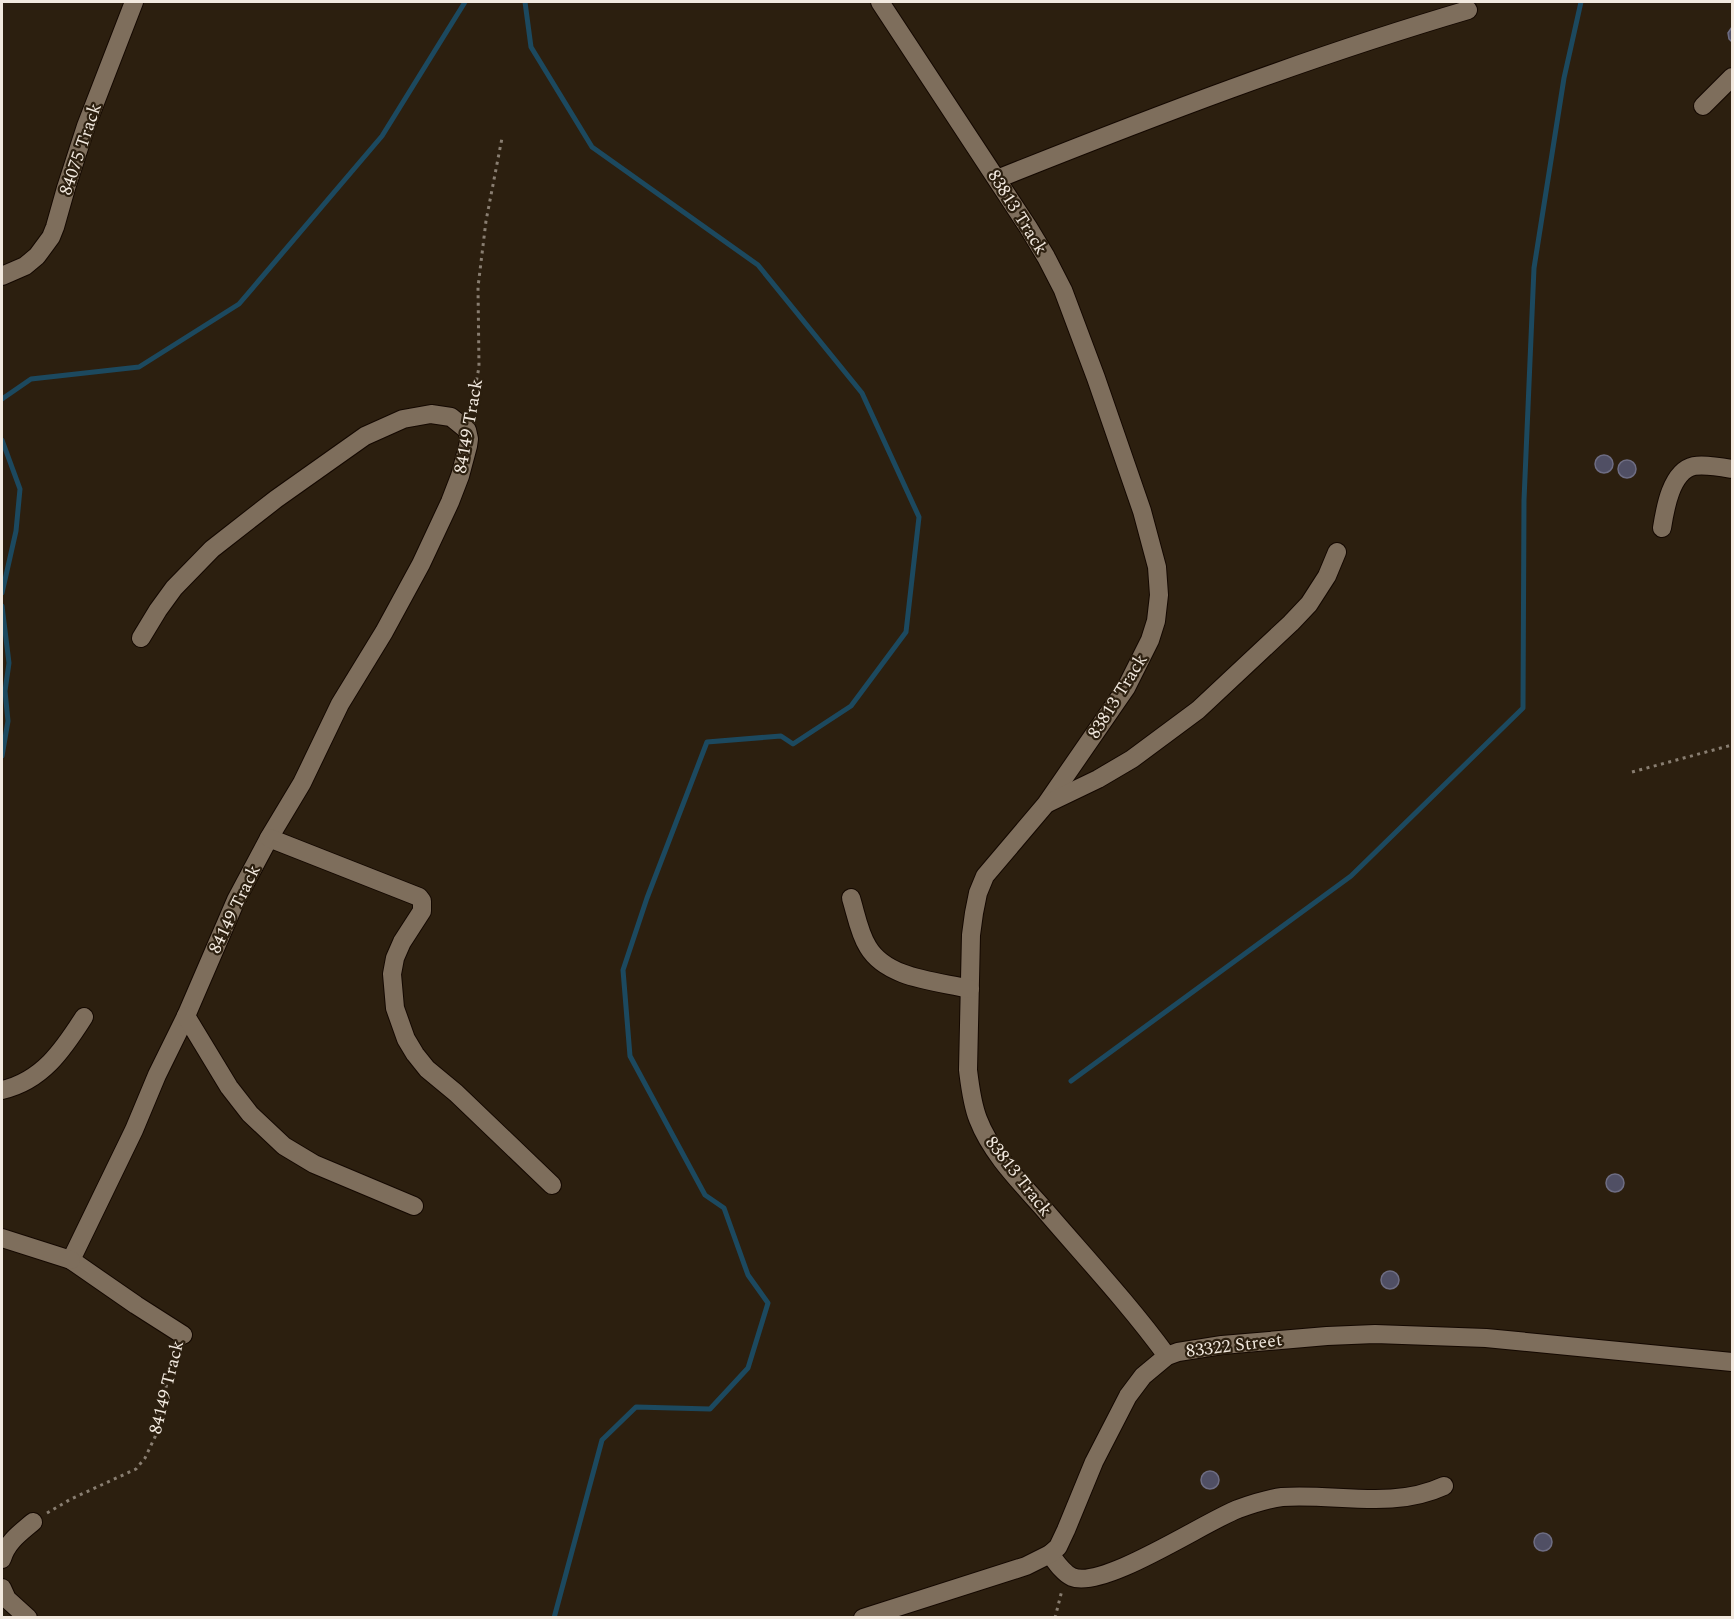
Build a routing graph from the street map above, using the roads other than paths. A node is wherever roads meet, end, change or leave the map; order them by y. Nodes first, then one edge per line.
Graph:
1 (134, 2) edge
2 (880, 2) edge
3 (1468, 10) dead end
4 (1732, 77) edge
5 (1703, 106) dead end
6 (997, 179) junction
7 (2, 276) edge
8 (1732, 469) edge
9 (1662, 528) dead end
10 (1337, 552) dead end
11 (141, 638) dead end
12 (1047, 804) junction
13 (269, 838) junction
14 (850, 898) dead end
15 (970, 989) junction
16 (186, 1016) junction
17 (84, 1017) dead end
18 (2, 1090) edge
19 (552, 1185) dead end
20 (414, 1206) dead end
21 (2, 1238) edge
22 (70, 1260) junction
23 (183, 1335) road end
24 (1167, 1356) junction
25 (1732, 1362) edge
26 (1444, 1486) dead end
27 (33, 1522) road end
28 (1050, 1554) junction
29 (2, 1559) edge
30 (2, 1588) edge
31 (28, 1617) edge
32 (863, 1617) edge

1 - 7 street, 84075 Track
2 - 6 street, 83813 Track
3 - 6 street
4 - 5 street
6 - 12 street, 83813 Track
8 - 9 street
10 - 12 street
11 - 13 street, 84149 Track
12 - 15 street, 83813 Track
13 - 16 street, 84149 Track
13 - 19 street
14 - 15 street
15 - 24 street, 83813 Track
16 - 20 street
16 - 22 street, 84149 Track
17 - 18 street
21 - 22 street
22 - 23 street, 84149 Track
24 - 25 street, 83322 Street
24 - 28 street, 83322 Street
26 - 28 street
27 - 29 street
28 - 32 street
30 - 31 street

